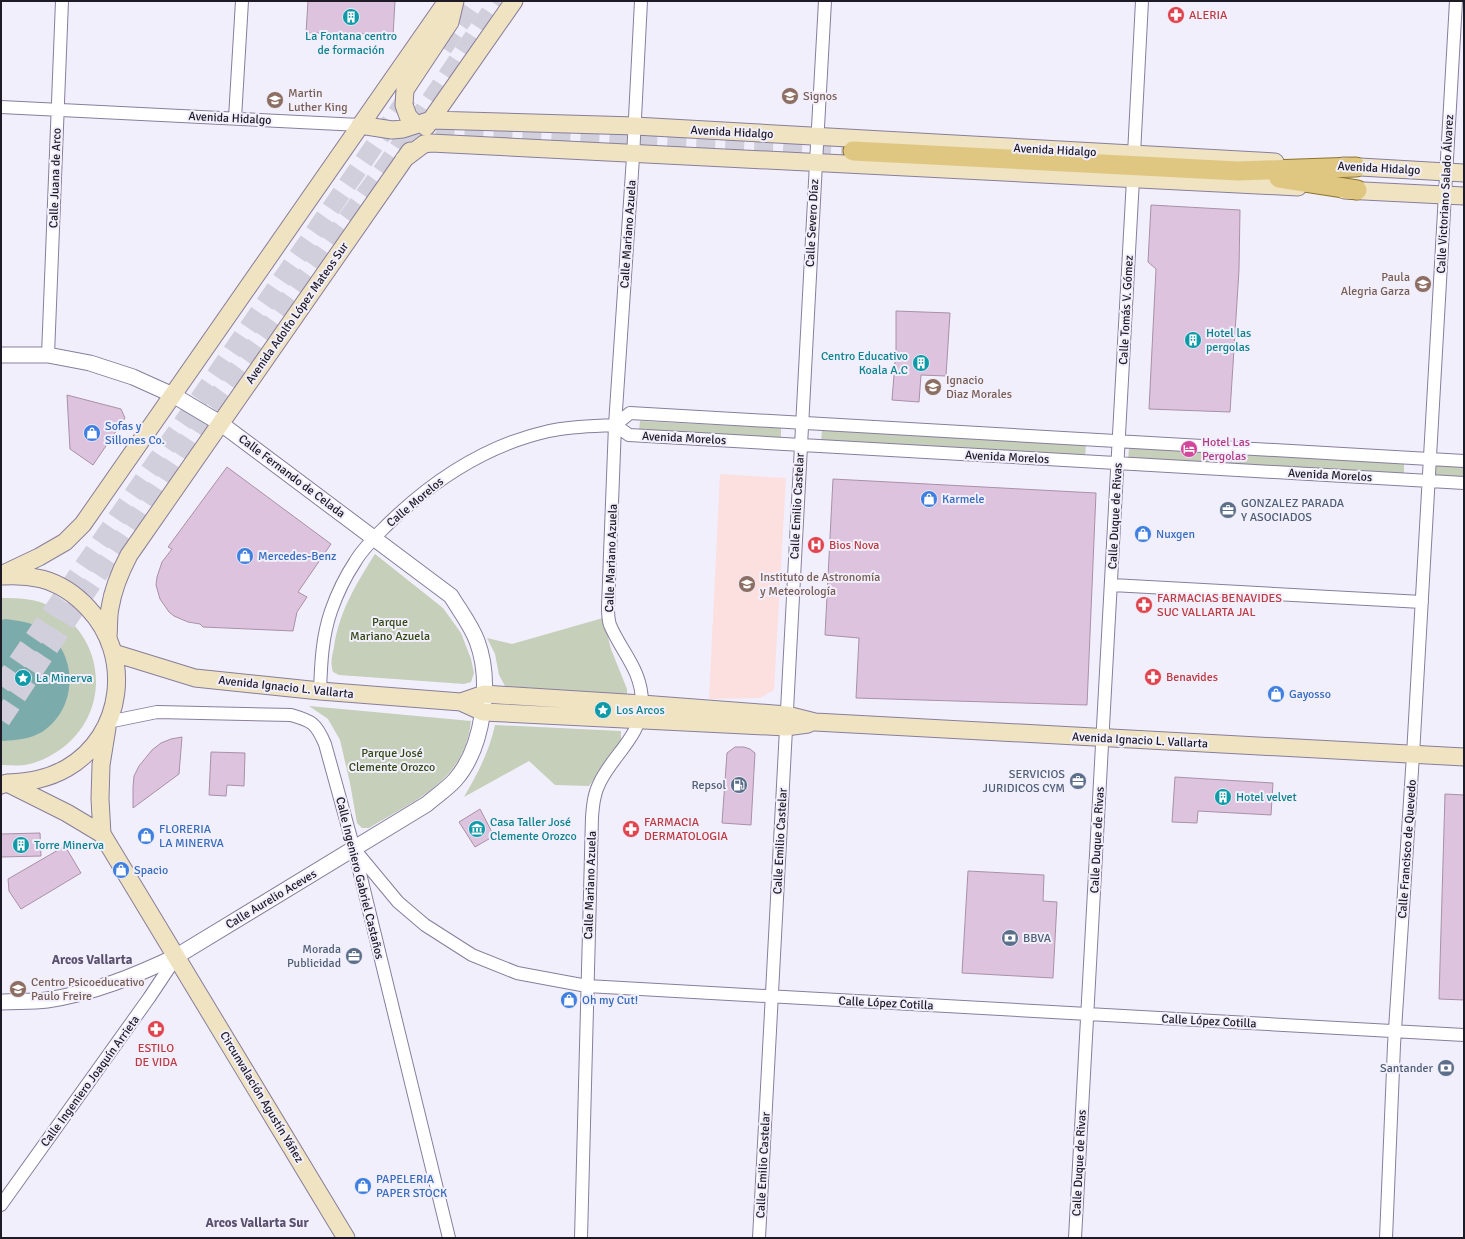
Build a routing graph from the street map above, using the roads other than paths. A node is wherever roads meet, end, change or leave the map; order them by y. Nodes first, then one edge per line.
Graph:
1 (62, 1) edge
2 (242, 1) edge
3 (446, 1) edge
4 (455, 1) edge
5 (514, 1) edge
6 (641, 1) edge
7 (825, 1) edge
8 (1142, 1) edge
9 (1456, 1) edge
10 (1, 107) edge
11 (58, 110) junction
12 (235, 118) junction
13 (424, 123) junction
14 (360, 125) junction
15 (635, 126) junction
16 (817, 136) junction
17 (853, 151) tunnel mouth
18 (634, 154) junction
19 (1134, 154) junction
20 (404, 159) junction
21 (816, 164) junction
22 (1356, 167) junction
23 (1238, 171) junction
24 (1447, 172) junction
25 (1464, 173) edge
26 (1133, 179) junction
27 (1357, 190) junction
28 (1445, 195) junction
29 (1464, 196) edge
30 (1, 355) edge
31 (48, 355) junction
32 (173, 395) junction
33 (220, 423) junction
34 (802, 423) junction
35 (615, 426) junction
36 (1120, 441) junction
37 (800, 445) junction
38 (1430, 459) junction
39 (1464, 461) edge
40 (1118, 463) junction
41 (1429, 481) junction
42 (1464, 483) edge
43 (374, 538) junction
44 (1, 575) edge
45 (1112, 585) junction
46 (1422, 602) junction
47 (108, 636) junction
48 (114, 653) junction
49 (320, 691) junction
50 (484, 694) junction
51 (460, 702) junction
52 (483, 712) junction
53 (641, 712) junction
54 (786, 721) junction
55 (108, 722) junction
56 (1103, 738) junction
57 (1413, 755) junction
58 (1464, 757) edge
59 (3, 784) edge
60 (102, 834) junction
61 (354, 850) junction
62 (177, 956) junction
63 (587, 986) junction
64 (772, 996) junction
65 (1, 1002) edge
66 (1088, 1014) junction
67 (1394, 1031) junction
68 (1464, 1035) edge
69 (1, 1205) edge
70 (346, 1238) edge
71 (449, 1238) edge
72 (581, 1238) edge
73 (759, 1238) edge
74 (1075, 1238) edge
75 (1386, 1238) edge

1 - 11 street, Calle Juana de Arco
2 - 12 street
3 - 14 main road
4 - 13 main road
5 - 13 main road, Avenida Adolfo López Mateos Sur
6 - 15 street, Calle Mariano Azuela
7 - 16 street, Calle Severo Díaz
8 - 19 street
9 - 24 street, Calle Victoriano Salado Álvarez
10 - 11 street, Avenida Hidalgo
11 - 12 street, Avenida Hidalgo
11 - 31 street, Calle Juana de Arco
12 - 14 street, Avenida Hidalgo
13 - 14 main road, Avenida Hidalgo
13 - 15 main road, Avenida Hidalgo
13 - 20 main road, Avenida Adolfo López Mateos Sur
14 - 32 main road
15 - 16 main road, Avenida Hidalgo
15 - 18 street, Calle Mariano Azuela
16 - 19 main road, Avenida Hidalgo
16 - 21 street, Calle Severo Díaz
17 - 23 main road
18 - 20 main road, Avenida Hidalgo
18 - 21 main road, Avenida Hidalgo
18 - 35 street, Calle Mariano Azuela
19 - 22 main road, Avenida Hidalgo
20 - 33 main road, Avenida Adolfo López Mateos Sur
21 - 26 main road, Avenida Hidalgo
21 - 34 street, Calle Severo Díaz
22 - 23 main road
22 - 24 main road, Avenida Hidalgo
23 - 27 main road
24 - 25 main road, Avenida Hidalgo
24 - 28 street, Calle Victoriano Salado Álvarez
26 - 27 main road, Avenida Hidalgo
26 - 36 street, Calle Tomás V. Gómez
27 - 28 main road, Avenida Hidalgo
28 - 29 main road, Avenida Hidalgo
28 - 38 street, Calle Victoriano Salado Álvarez
30 - 31 street, Calle Fernando de Celada
31 - 32 street, Calle Fernando de Celada
32 - 33 street, Calle Fernando de Celada
32 - 44 main road
33 - 43 street, Calle Fernando de Celada
33 - 47 main road, Avenida Adolfo López Mateos Sur
34 - 35 street, Avenida Morelos
34 - 36 street, Avenida Morelos
34 - 37 street, Calle Severo Díaz
35 - 37 street, Avenida Morelos
35 - 43 street, Calle Morelos
35 - 53 street, Calle Mariano Azuela
36 - 38 street, Avenida Morelos
36 - 40 street, Calle Duque de Rivas
37 - 40 street, Avenida Morelos
37 - 54 street, Calle Emilio Castelar
38 - 39 street, Avenida Morelos
38 - 41 street, Calle Francisco de Quevedo
40 - 41 street, Avenida Morelos
40 - 45 street, Calle Duque de Rivas
41 - 42 street, Avenida Morelos
41 - 46 street, Calle Francisco de Quevedo
43 - 49 street, Calle Morelos
43 - 50 street, Calle Fernando de Celada
44 - 47 main road
45 - 46 street
45 - 56 street, Calle Duque de Rivas
46 - 57 street, Calle Francisco de Quevedo
47 - 48 main road
48 - 49 main road, Avenida Ignacio L. Vallarta
48 - 55 main road
49 - 51 main road, Avenida Ignacio L. Vallarta
50 - 51 main road, Avenida Ignacio L. Vallarta
50 - 52 street, Calle Fernando de Celada
50 - 53 main road, Avenida Ignacio L. Vallarta
51 - 52 main road, Avenida Ignacio L. Vallarta
52 - 53 main road, Avenida Ignacio L. Vallarta
52 - 61 street, Calle Aurelio Aceves
53 - 54 main road, Avenida Ignacio L. Vallarta
53 - 63 street, Calle Mariano Azuela
54 - 56 main road, Avenida Ignacio L. Vallarta
54 - 64 street, Calle Emilio Castelar
55 - 59 main road
55 - 60 main road
55 - 61 street, Calle Ingeniero Gabriel Castaños
56 - 57 main road, Avenida Ignacio L. Vallarta
56 - 66 street, Calle Duque de Rivas
57 - 58 main road, Avenida Ignacio L. Vallarta
57 - 67 street, Calle Francisco de Quevedo
59 - 60 main road
60 - 62 main road, Circunvalación Agustín Yáñez
61 - 62 street, Calle Aurelio Aceves
61 - 63 street, Calle López Cotilla
61 - 71 street, Calle Ingeniero Gabriel Castaños
62 - 65 street, Calle Aurelio Aceves
62 - 69 street, Calle Ingeniero Joaquín Arrieta
62 - 70 main road, Circunvalación Agustín Yáñez
63 - 64 street, Calle López Cotilla
63 - 72 street, Calle Mariano Azuela
64 - 66 street, Calle López Cotilla
64 - 73 street, Calle Emilio Castelar
66 - 67 street, Calle López Cotilla
66 - 74 street, Calle Duque de Rivas
67 - 68 street, Calle López Cotilla
67 - 75 street, Calle Francisco de Quevedo

